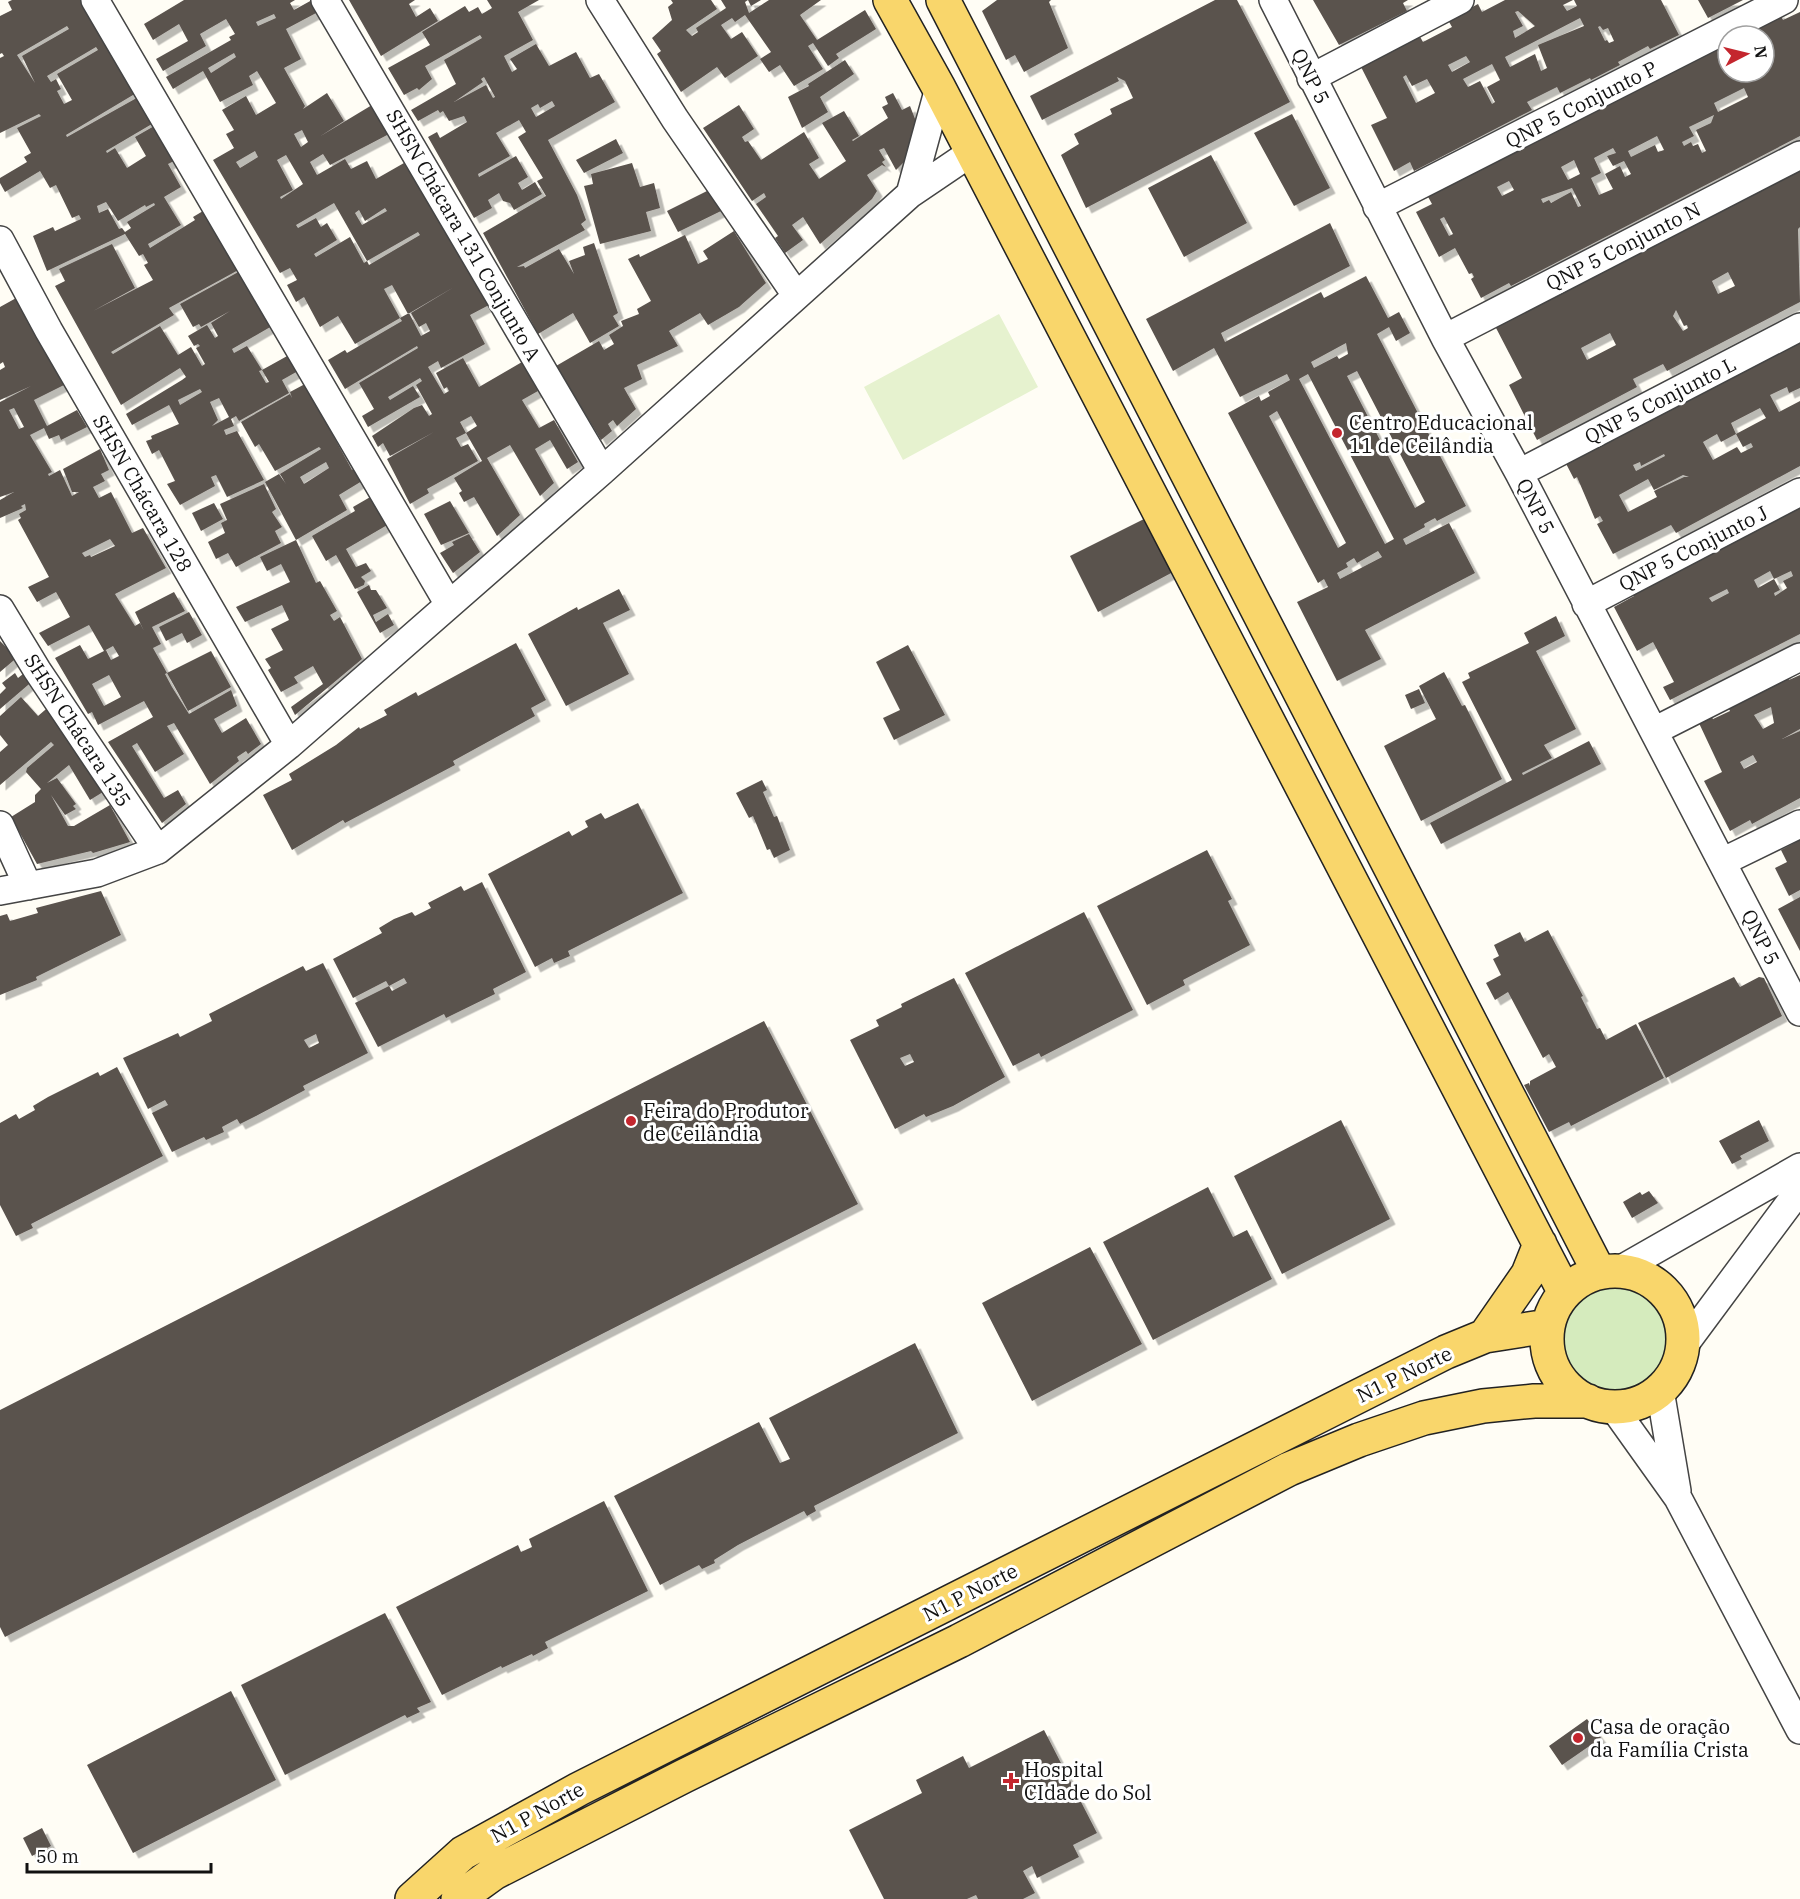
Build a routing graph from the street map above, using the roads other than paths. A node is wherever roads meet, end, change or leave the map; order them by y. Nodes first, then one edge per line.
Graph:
1 (95, 0) edge
2 (326, 0) edge
3 (600, 0) edge
4 (890, 0) edge
5 (942, 0) edge
6 (1273, 0) edge
7 (1460, 0) edge
8 (1784, 0) edge
9 (1311, 78) junction
10 (939, 88) junction
11 (972, 152) junction
12 (1800, 155) edge
13 (910, 194) junction
14 (1377, 207) junction
15 (0, 240) edge
16 (795, 295) junction
17 (1800, 327) edge
18 (1445, 338) junction
19 (602, 471) junction
20 (1519, 472) junction
21 (1800, 492) edge
22 (448, 603) junction
23 (1586, 604) junction
24 (0, 609) edge
25 (1800, 657) edge
26 (1654, 730) junction
27 (289, 745) junction
28 (1800, 824) edge
29 (0, 825) edge
30 (158, 850) junction
31 (1722, 862) junction
32 (28, 886) junction
33 (0, 891) edge
34 (1797, 999) edge
35 (1800, 1167) edge
36 (1800, 1189) edge
37 (1540, 1244) junction
38 (1608, 1271) junction
39 (1565, 1293) junction
40 (1548, 1326) junction
41 (1485, 1336) junction
42 (1682, 1348) junction
43 (1660, 1390) junction
44 (1600, 1404) junction
45 (1678, 1498) junction
46 (1800, 1730) edge
47 (411, 1899) edge
48 (458, 1899) edge

1 - 22 street
2 - 19 street, SHSN Chácara 131 Conjunto A
3 - 16 street
4 - 10 main road
5 - 38 main road
6 - 9 street, QNP 5
7 - 9 street
8 - 14 street, QNP 5 Conjunto P
9 - 14 street, QNP 5
10 - 11 main road
10 - 13 street
11 - 13 street
11 - 37 main road
12 - 18 street, QNP 5 Conjunto N
13 - 16 street
14 - 18 street, QNP 5
15 - 27 street, SHSN Chácara 128
16 - 19 street
17 - 20 street, QNP 5 Conjunto L
18 - 20 street, QNP 5
19 - 22 street
20 - 23 street, QNP 5
21 - 23 street, QNP 5 Conjunto J
22 - 27 street
23 - 26 street, QNP 5
24 - 30 street, SHSN Chácara 135
25 - 26 street
26 - 31 street, QNP 5
27 - 30 street
28 - 31 street
29 - 32 street
30 - 32 street
31 - 34 street, QNP 5
32 - 33 street
35 - 38 street
36 - 42 street
37 - 39 main road
37 - 41 main road
38 - 39 main road
38 - 42 main road
39 - 40 main road
40 - 41 main road, N1 P Norte
40 - 44 main road
41 - 47 main road, N1 P Norte
42 - 43 main road
43 - 44 main road
43 - 45 street
44 - 45 street
44 - 48 main road, N1 P Norte
45 - 46 street

